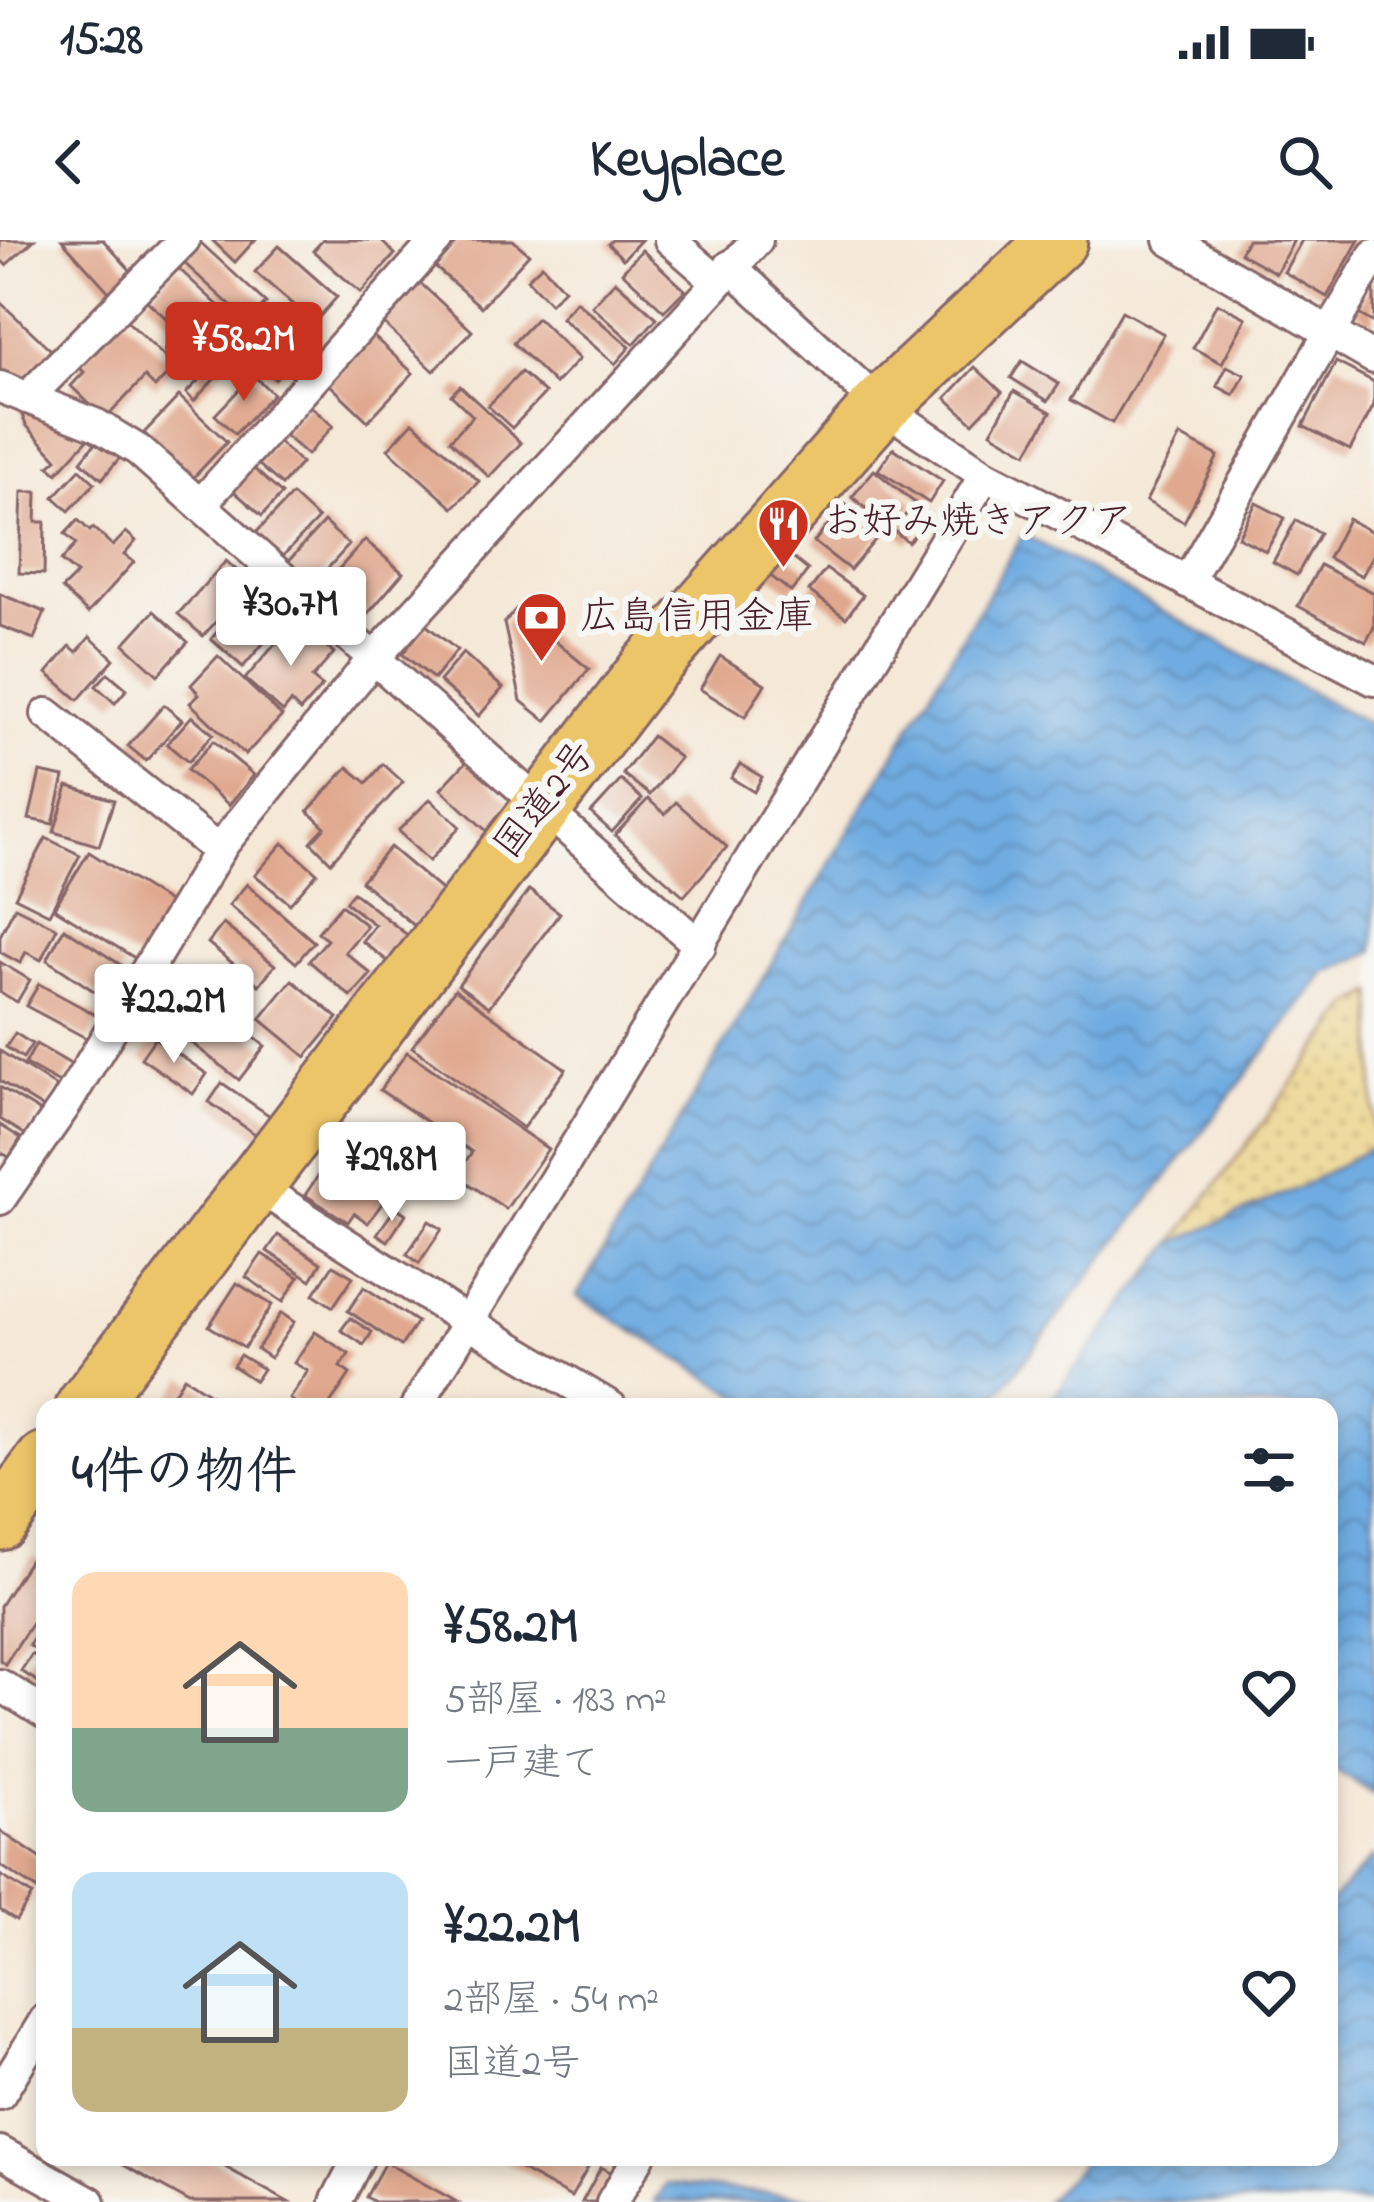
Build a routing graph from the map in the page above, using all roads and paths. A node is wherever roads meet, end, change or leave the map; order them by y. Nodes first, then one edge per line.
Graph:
1 (184, 240) edge
2 (437, 240) edge
3 (670, 240) edge
4 (757, 240) edge
5 (1058, 240) edge
6 (1169, 240) edge
7 (1374, 255) edge
8 (724, 274) junction
9 (1328, 332) junction
10 (1374, 358) edge
11 (14, 392) edge
12 (881, 406) junction
13 (985, 475) junction
14 (200, 505) junction
15 (1187, 582) junction
16 (374, 658) junction
17 (1374, 680) edge
18 (47, 714) dead end
19 (542, 806) junction
20 (219, 851) junction
21 (700, 946) junction
22 (253, 1184) junction
23 (0, 1199) edge
24 (468, 1322) junction
25 (93, 1398) edge
26 (422, 1398) edge
27 (596, 1398) edge
28 (36, 1473) edge
29 (0, 1521) edge
30 (0, 1685) edge
31 (36, 1707) edge
32 (36, 2035) edge
33 (0, 2094) edge
34 (0, 2152) edge
35 (354, 2166) edge
36 (634, 2166) edge
37 (90, 2202) edge
38 (336, 2202) edge
39 (612, 2202) edge

1 - 11 street
2 - 14 street
3 - 8 street
4 - 8 street
5 - 12 highway, 国道2号
6 - 9 street
7 - 9 street
8 - 12 street
8 - 16 street
9 - 10 street
9 - 15 street
11 - 14 street
12 - 13 street
12 - 19 highway, 国道2号
13 - 15 street
13 - 21 street
14 - 16 street
15 - 17 street
16 - 19 street
16 - 20 street
18 - 20 street
19 - 21 street
19 - 22 highway, 国道2号
20 - 23 street
21 - 24 street
22 - 24 street
22 - 25 highway, 国道2号
24 - 26 street
24 - 27 street
28 - 29 highway
30 - 31 street
32 - 33 street
34 - 37 street
35 - 38 street
36 - 39 street

